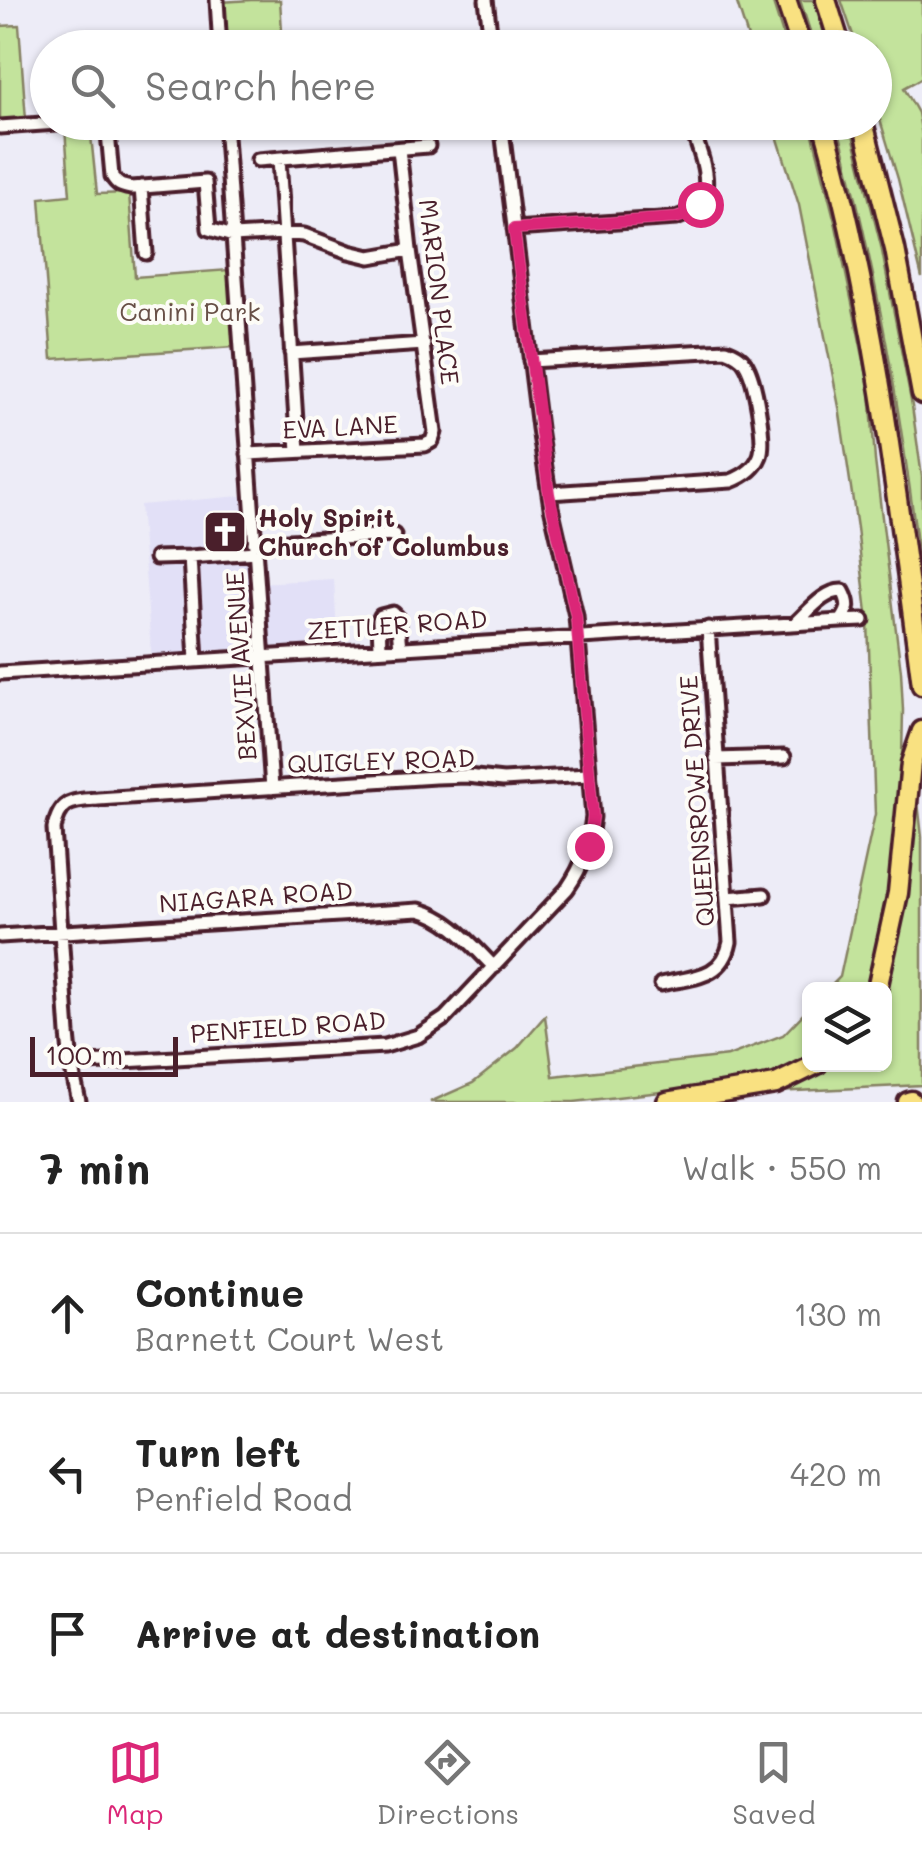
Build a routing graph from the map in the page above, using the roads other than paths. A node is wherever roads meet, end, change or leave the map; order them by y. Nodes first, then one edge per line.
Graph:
1 (217, 0) edge
2 (486, 0) edge
3 (786, 0) edge
4 (826, 0) edge
5 (219, 30) edge
6 (490, 30) edge
7 (796, 30) edge
8 (835, 30) edge
9 (30, 125) edge
10 (0, 127) edge
11 (109, 140) edge
12 (226, 140) edge
13 (503, 140) edge
14 (695, 140) edge
15 (828, 140) edge
16 (867, 140) edge
17 (428, 146) dead end
18 (399, 149) junction
19 (279, 159) junction
20 (258, 160) dead end
21 (229, 180) junction
22 (205, 182) junction
23 (141, 188) junction
24 (514, 229) junction
25 (283, 233) junction
26 (233, 236) junction
27 (410, 250) junction
28 (146, 253) dead end
29 (907, 306) junction
30 (922, 324) edge
31 (424, 344) junction
32 (292, 353) junction
33 (530, 361) junction
34 (922, 394) edge
35 (432, 441) joint
36 (298, 452) junction
37 (248, 454) junction
38 (549, 494) junction
39 (394, 535) dead end
40 (255, 547) junction
41 (190, 557) junction
42 (156, 558) dead end
43 (840, 620) junction
44 (863, 620) dead end
45 (796, 623) junction
46 (708, 628) junction
47 (578, 636) junction
48 (400, 648) junction
49 (380, 649) junction
50 (262, 656) junction
51 (196, 660) junction
52 (0, 673) edge
53 (922, 685) edge
54 (922, 731) edge
55 (784, 757) dead end
56 (716, 759) junction
57 (588, 775) junction
58 (272, 788) junction
59 (764, 895) dead end
60 (726, 898) junction
61 (61, 932) junction
62 (0, 936) edge
63 (494, 967) junction
64 (880, 982) edge
65 (660, 984) dead end
66 (71, 1064) junction
67 (802, 1071) edge
68 (79, 1102) edge
69 (668, 1102) edge

1 - 5 street
2 - 6 street
3 - 7 highway
4 - 8 highway
9 - 10 street
11 - 23 street
12 - 21 street, BEXVIE AVENUE
13 - 24 street, PENFIELD ROAD
14 - 24 street
15 - 53 highway
16 - 29 highway
17 - 18 street
18 - 19 street
18 - 27 street, MARION PLACE
19 - 20 street
19 - 25 street
21 - 22 street
21 - 26 street, BEXVIE AVENUE
22 - 23 street
22 - 26 street
23 - 28 street
24 - 33 street, PENFIELD ROAD
25 - 26 street
25 - 27 street
25 - 32 street
26 - 37 street, BEXVIE AVENUE
27 - 31 street, MARION PLACE
29 - 30 highway
29 - 34 highway
31 - 32 street
31 - 35 street, MARION PLACE
32 - 36 street
33 - 38 street, PENFIELD ROAD
33 - 38 street
35 - 36 street, EVA LANE
36 - 37 street, EVA LANE
37 - 40 street, BEXVIE AVENUE
38 - 47 street, PENFIELD ROAD
39 - 40 street
40 - 41 street
40 - 50 street, BEXVIE AVENUE
41 - 42 street
41 - 51 street
43 - 44 street, ZETTLER ROAD
43 - 45 street, ZETTLER ROAD
43 - 45 street
45 - 46 street, ZETTLER ROAD
46 - 47 street, ZETTLER ROAD
46 - 56 street, QUEENSROWE DRIVE
47 - 48 street, ZETTLER ROAD
47 - 57 street, PENFIELD ROAD
48 - 49 street, ZETTLER ROAD
48 - 49 street
49 - 50 street, ZETTLER ROAD
50 - 51 street, ZETTLER ROAD
50 - 58 street, BEXVIE AVENUE
51 - 52 street, ZETTLER ROAD
54 - 64 highway
55 - 56 street
56 - 60 street, QUEENSROWE DRIVE
57 - 58 street, QUIGLEY ROAD
57 - 63 street, PENFIELD ROAD
58 - 61 street, QUIGLEY ROAD
59 - 60 street
60 - 65 street, QUEENSROWE DRIVE
61 - 62 street, NIAGARA ROAD
61 - 63 street, NIAGARA ROAD
61 - 66 street
63 - 66 street, PENFIELD ROAD
66 - 68 street
67 - 69 highway

